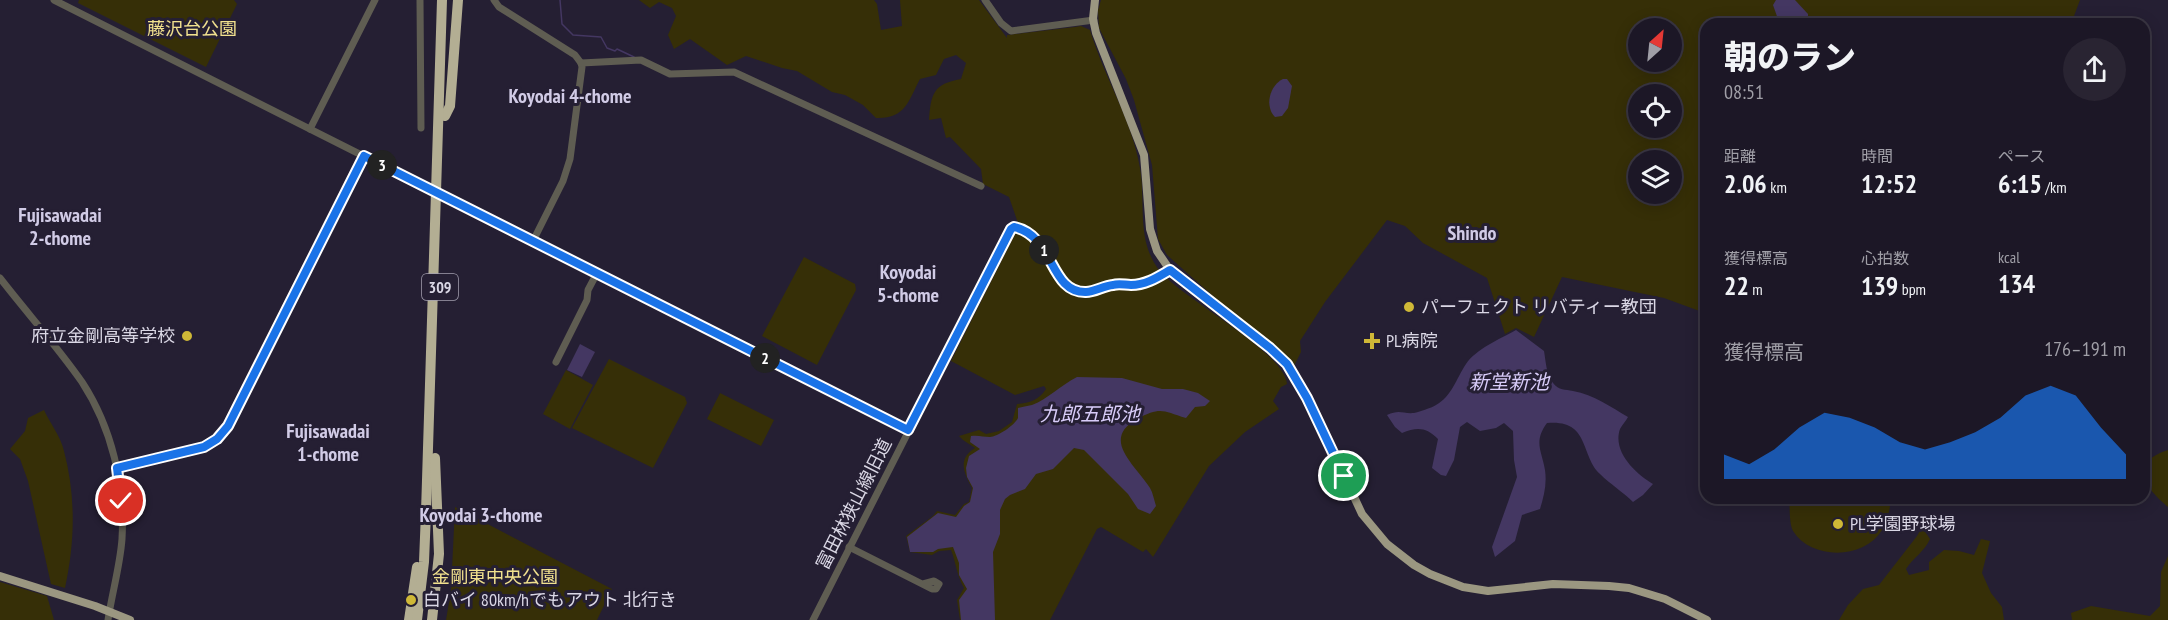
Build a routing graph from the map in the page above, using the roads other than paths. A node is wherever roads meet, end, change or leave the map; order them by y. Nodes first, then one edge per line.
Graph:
1 (54, 0) edge
2 (375, 0) edge
3 (420, 0) edge
4 (434, 0) edge
5 (441, 0) edge
6 (449, 0) edge
7 (458, 0) edge
8 (494, 0) edge
9 (985, 0) edge
10 (1095, 0) edge
11 (1094, 20) junction
12 (581, 63) junction
13 (442, 111) junction
14 (421, 128) dead end
15 (310, 129) junction
16 (364, 156) junction
17 (981, 186) dead end
18 (533, 241) junction
19 (1170, 270) junction
20 (597, 273) junction
21 (0, 278) edge
22 (556, 362) dead end
23 (908, 430) junction
24 (429, 432) junction
25 (435, 459) junction
26 (117, 468) junction
27 (849, 547) junction
28 (0, 576) edge
29 (923, 584) dead end
30 (109, 616) edge
31 (130, 620) edge
32 (409, 620) edge
33 (417, 620) edge
34 (424, 620) edge
35 (432, 620) edge
36 (813, 620) edge
37 (1707, 620) edge

1 - 15 street, 富田林狭山線旧道
2 - 15 street
3 - 14 street
4 - 13 highway, 309
5 - 13 highway, 309
6 - 13 highway, 309
7 - 13 highway, 309
8 - 12 street
9 - 11 street
10 - 11 main road
11 - 19 main road
12 - 17 street
12 - 18 street
13 - 24 highway, 309
13 - 25 highway, 309
15 - 16 street, 富田林狭山線旧道
16 - 18 street, 富田林狭山線旧道, bridge
16 - 26 street
18 - 20 street, 富田林狭山線旧道
19 - 23 street
19 - 37 main road
20 - 22 street
20 - 23 street, 富田林狭山線旧道
21 - 26 street
23 - 27 street, 富田林狭山線旧道
24 - 32 highway, 309
24 - 33 highway, 309
25 - 34 highway, 309
25 - 35 highway, 309
26 - 30 street
27 - 29 street
27 - 36 street, 富田林狭山線旧道
28 - 30 main road
30 - 31 main road

